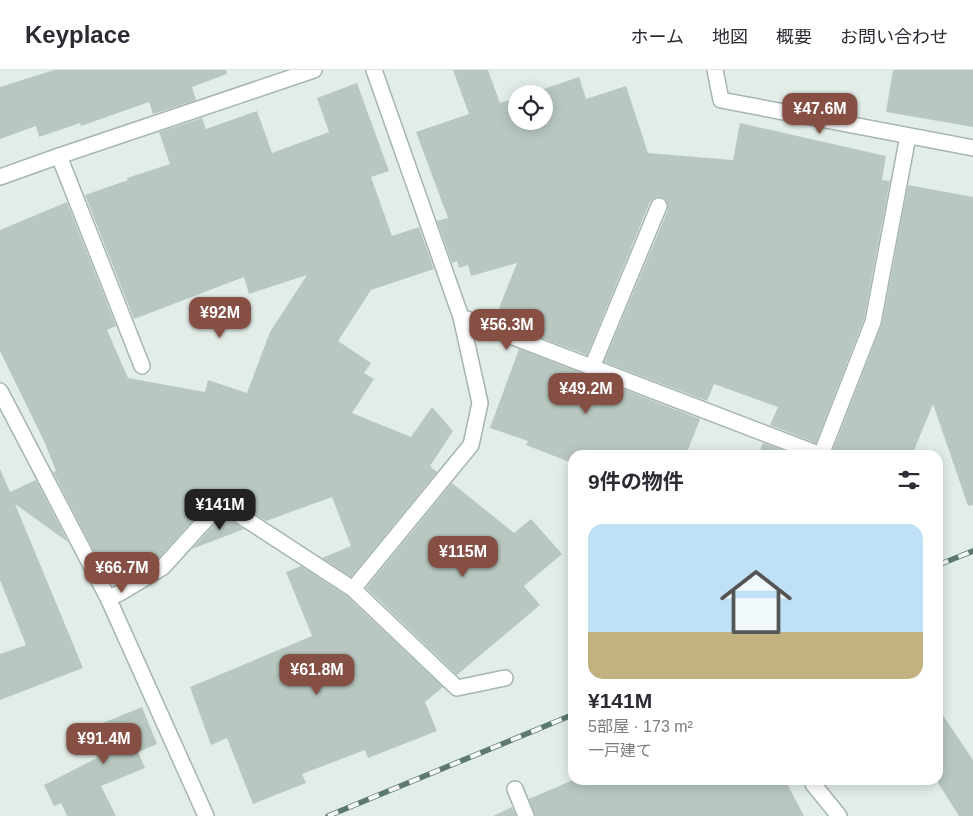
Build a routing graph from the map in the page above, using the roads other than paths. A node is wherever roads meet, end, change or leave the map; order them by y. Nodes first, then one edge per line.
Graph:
1 (314, 70) edge
2 (374, 70) edge
3 (715, 70) edge
4 (908, 136) junction
5 (973, 148) edge
6 (59, 156) junction
7 (0, 177) edge
8 (659, 206) dead end
9 (461, 317) junction
10 (142, 366) dead end
11 (592, 367) junction
12 (0, 391) edge
13 (808, 450) edge
14 (823, 450) edge
15 (353, 588) junction
16 (108, 598) junction
17 (505, 678) dead end
18 (815, 785) edge
19 (514, 789) dead end
20 (206, 816) edge
21 (526, 816) edge
22 (840, 816) edge

1 - 6 street
2 - 9 street
3 - 4 street
4 - 5 street
4 - 14 street
6 - 7 street
6 - 10 street
8 - 11 street
9 - 11 street
9 - 15 street
11 - 13 street
12 - 16 street
15 - 16 street
15 - 17 street
16 - 20 street
18 - 22 street
19 - 21 street

